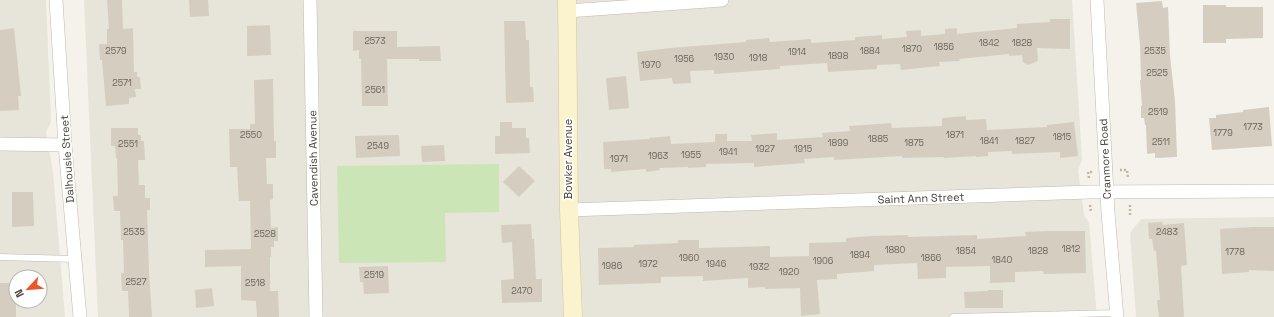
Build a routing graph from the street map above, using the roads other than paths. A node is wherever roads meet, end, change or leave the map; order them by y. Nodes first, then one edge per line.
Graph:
1 (56, 0) edge
2 (310, 0) edge
3 (722, 0) edge
4 (1097, 0) edge
5 (567, 6) edge
6 (0, 144) edge
7 (65, 145) junction
8 (1274, 191) edge
9 (1107, 192) junction
10 (569, 210) junction
11 (0, 257) edge
12 (74, 258) junction
13 (1117, 315) edge
14 (80, 317) edge
15 (316, 317) edge
16 (573, 317) edge
17 (953, 317) edge

1 - 7 street, Dalhousie Street
2 - 15 street, Cavendish Avenue
3 - 5 street
4 - 9 street, Cranmore Road
5 - 10 street, Bowker Avenue
6 - 7 street
7 - 12 street, Dalhousie Street
8 - 9 street, Saint Ann Street
9 - 10 street, Saint Ann Street
9 - 13 street, Cranmore Road
10 - 16 street, Bowker Avenue
11 - 12 lane
12 - 14 street, Dalhousie Street
13 - 17 lane

